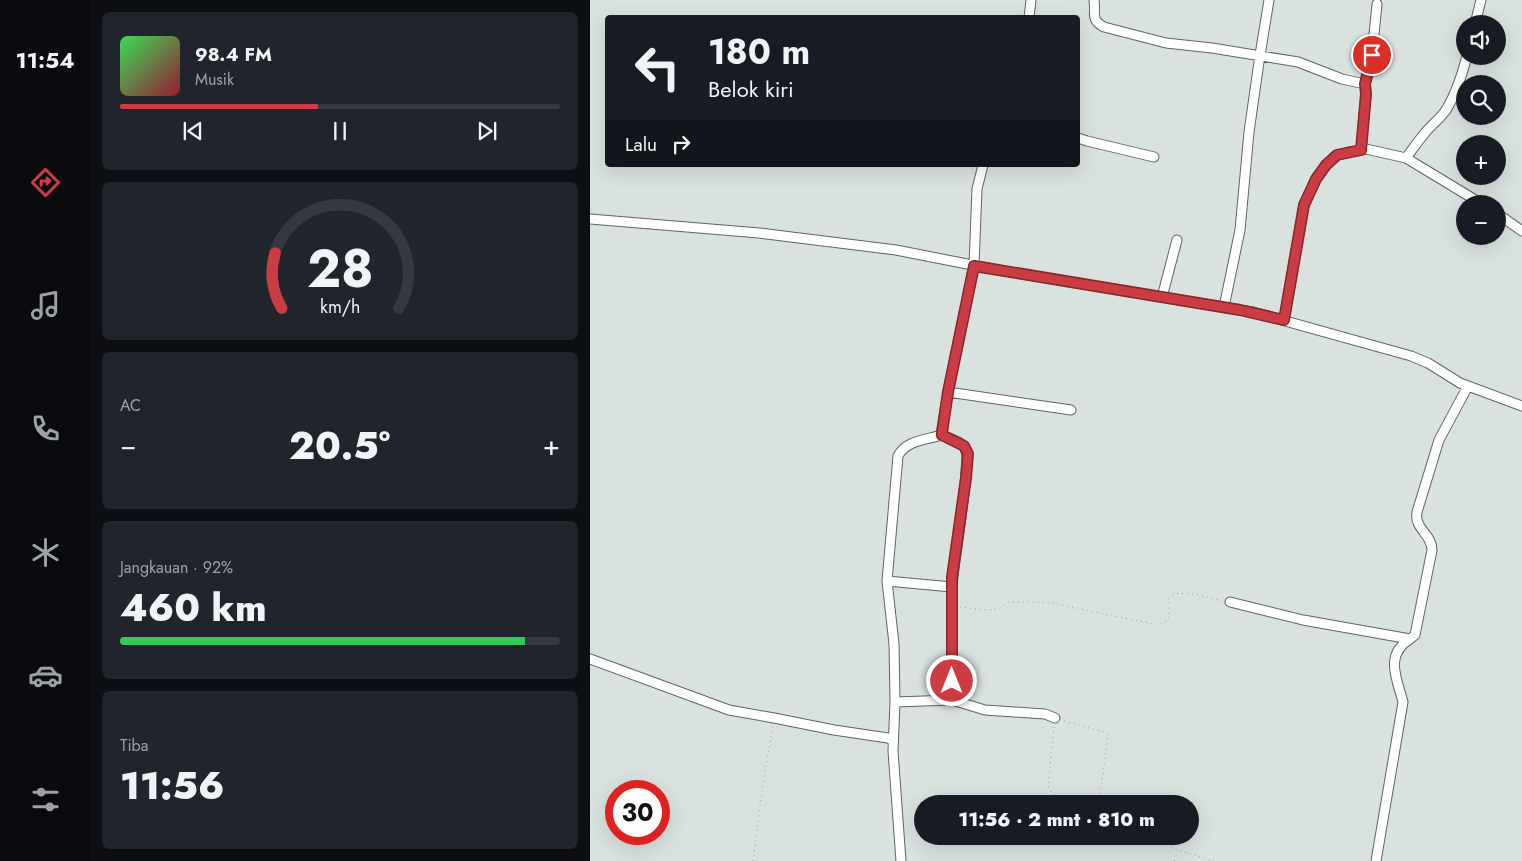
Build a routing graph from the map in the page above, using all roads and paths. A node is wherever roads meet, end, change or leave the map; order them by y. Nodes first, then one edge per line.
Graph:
1 (1031, 0) edge
2 (1094, 0) edge
3 (1269, 0) edge
4 (1481, 0) edge
5 (1377, 4) dead end
6 (1029, 15) edge
7 (1477, 15) edge
8 (1260, 55) junction
9 (1464, 65) edge
10 (1365, 84) junction
11 (1080, 139) edge
12 (1361, 150) junction
13 (1154, 157) dead end
14 (1406, 158) junction
15 (982, 167) edge
16 (1467, 195) edge
17 (590, 219) edge
18 (1506, 220) edge
19 (1522, 231) edge
20 (1178, 240) dead end
21 (974, 266) junction
22 (1162, 297) junction
23 (1224, 307) junction
24 (1284, 320) junction
25 (1468, 386) junction
26 (948, 392) junction
27 (1522, 406) edge
28 (1071, 410) dead end
29 (942, 435) junction
30 (887, 581) junction
31 (952, 587) junction
32 (1230, 602) joint
33 (951, 604) junction
34 (1410, 639) junction
35 (590, 659) edge
36 (952, 700) junction
37 (895, 702) junction
38 (774, 718) junction
39 (1055, 718) junction
40 (893, 741) junction
41 (1057, 795) edge
42 (1100, 795) edge
43 (1169, 845) edge
44 (1178, 850) junction
45 (753, 861) edge
46 (901, 861) edge
47 (1174, 861) edge
48 (1214, 861) edge
49 (1376, 861) edge

1 - 6 street
2 - 8 street
3 - 8 street
4 - 7 street
5 - 10 street
8 - 10 street
8 - 23 street
9 - 14 street
10 - 12 street
11 - 13 street
12 - 14 street
12 - 24 street
14 - 16 street
15 - 21 street
17 - 21 street
18 - 19 street
20 - 22 street
21 - 22 street
21 - 26 street
22 - 23 street
23 - 24 street
24 - 25 street
25 - 27 street
25 - 34 street
26 - 28 street
26 - 29 street
29 - 30 street
29 - 31 street
30 - 31 street
30 - 37 street
31 - 33 street
32 - 33 path
32 - 34 street
33 - 36 street
34 - 49 street
35 - 38 street
36 - 37 street
36 - 39 street
37 - 40 street
38 - 40 street
38 - 45 path
39 - 41 path
39 - 42 path
40 - 46 street
43 - 44 path
44 - 47 path
44 - 48 path

